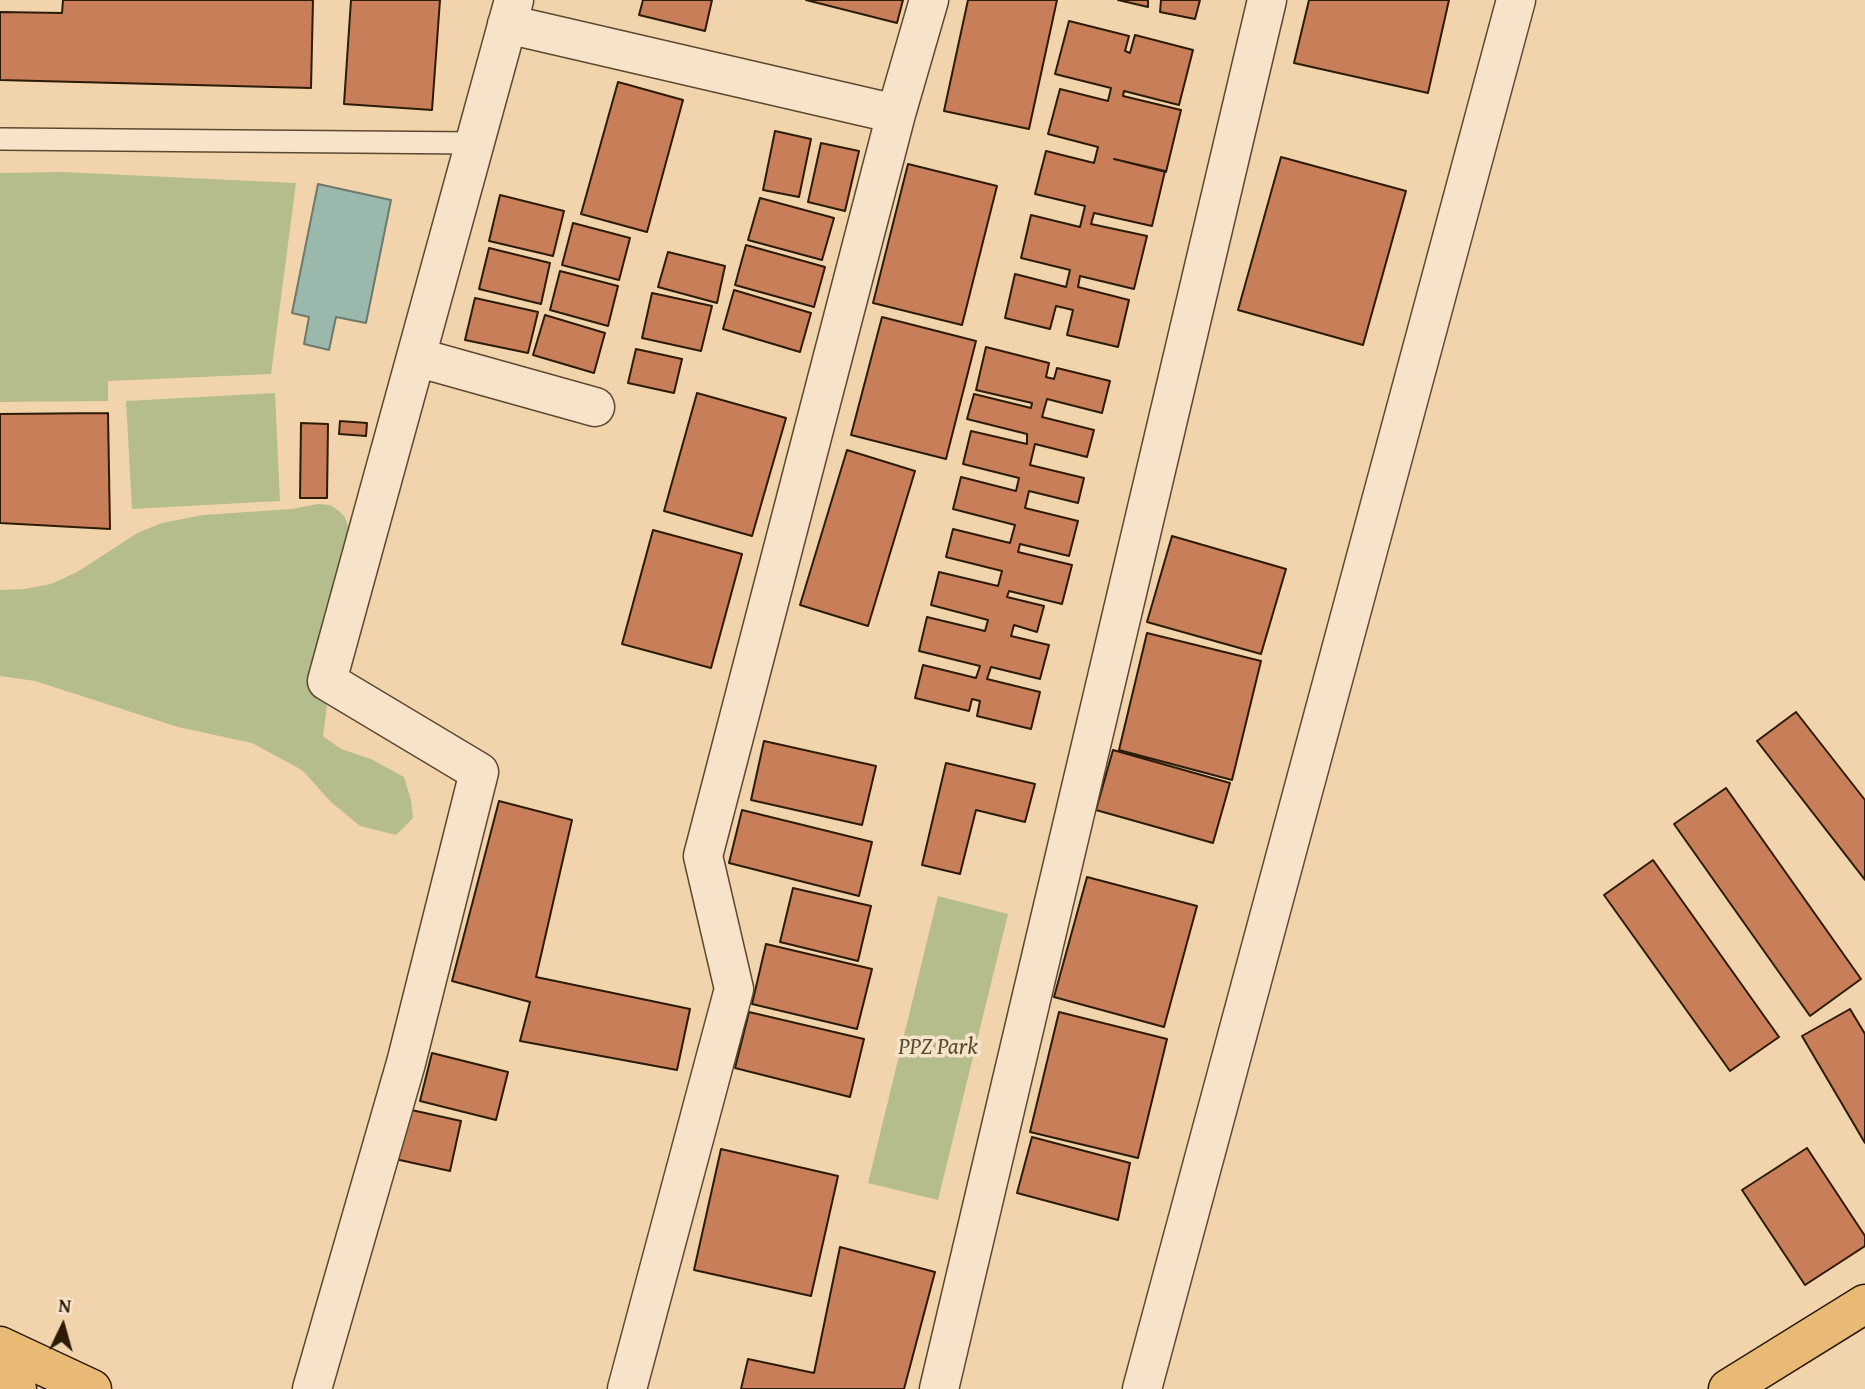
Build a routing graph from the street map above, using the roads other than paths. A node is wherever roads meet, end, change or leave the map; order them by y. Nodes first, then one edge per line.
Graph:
1 (929, 0) edge
2 (1266, 0) edge
3 (1516, 0) edge
4 (510, 12) edge
5 (896, 114) junction
6 (0, 139) edge
7 (474, 143) junction
8 (416, 357) junction
9 (594, 407) dead end
10 (1865, 1304) edge
11 (0, 1346) edge
12 (0, 1381) edge
13 (1735, 1386) edge
14 (17, 1389) edge
15 (92, 1389) edge
16 (312, 1389) edge
17 (627, 1389) edge
18 (939, 1389) edge
19 (1142, 1389) edge

1 - 5 street
2 - 18 street
3 - 19 street
4 - 5 street
4 - 7 street
5 - 17 street
6 - 7 lane
7 - 8 street
8 - 9 street
8 - 16 street
10 - 13 main road
11 - 15 main road
12 - 14 main road

